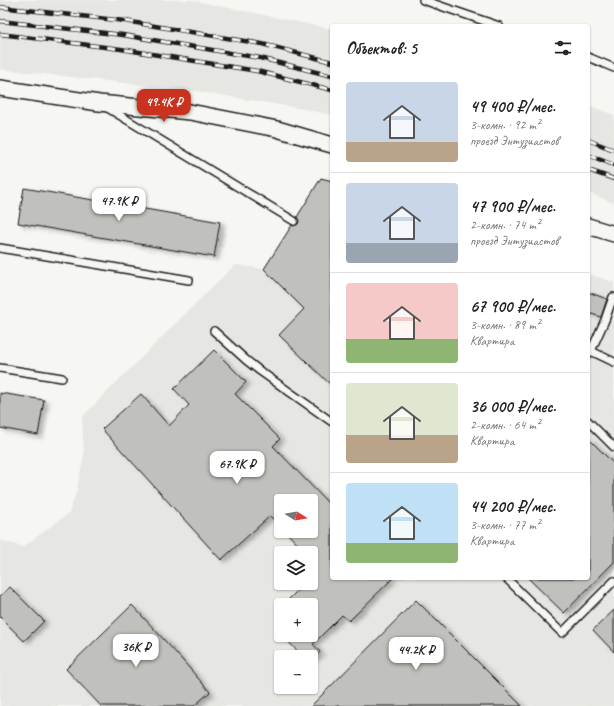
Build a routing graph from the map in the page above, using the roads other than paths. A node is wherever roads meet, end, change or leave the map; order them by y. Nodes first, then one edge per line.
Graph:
1 (423, 0) edge
2 (492, 24) edge
3 (590, 58) edge
4 (614, 68) edge
5 (0, 88) edge
6 (99, 103) junction
7 (330, 144) edge
8 (294, 221) dead end
9 (590, 227) edge
10 (614, 234) edge
11 (0, 248) edge
12 (189, 280) dead end
13 (614, 297) edge
14 (214, 331) dead end
15 (590, 350) edge
16 (590, 352) edge
17 (614, 362) edge
18 (0, 368) edge
19 (62, 378) dead end
20 (330, 421) edge
21 (590, 423) edge
22 (614, 447) edge
23 (508, 580) edge
24 (614, 581) edge

1 - 2 lane
3 - 4 lane
5 - 6 street
6 - 7 street
6 - 8 lane
9 - 10 street
11 - 12 lane
13 - 15 lane
14 - 20 lane
16 - 17 lane
18 - 19 lane
21 - 22 lane
23 - 24 lane

